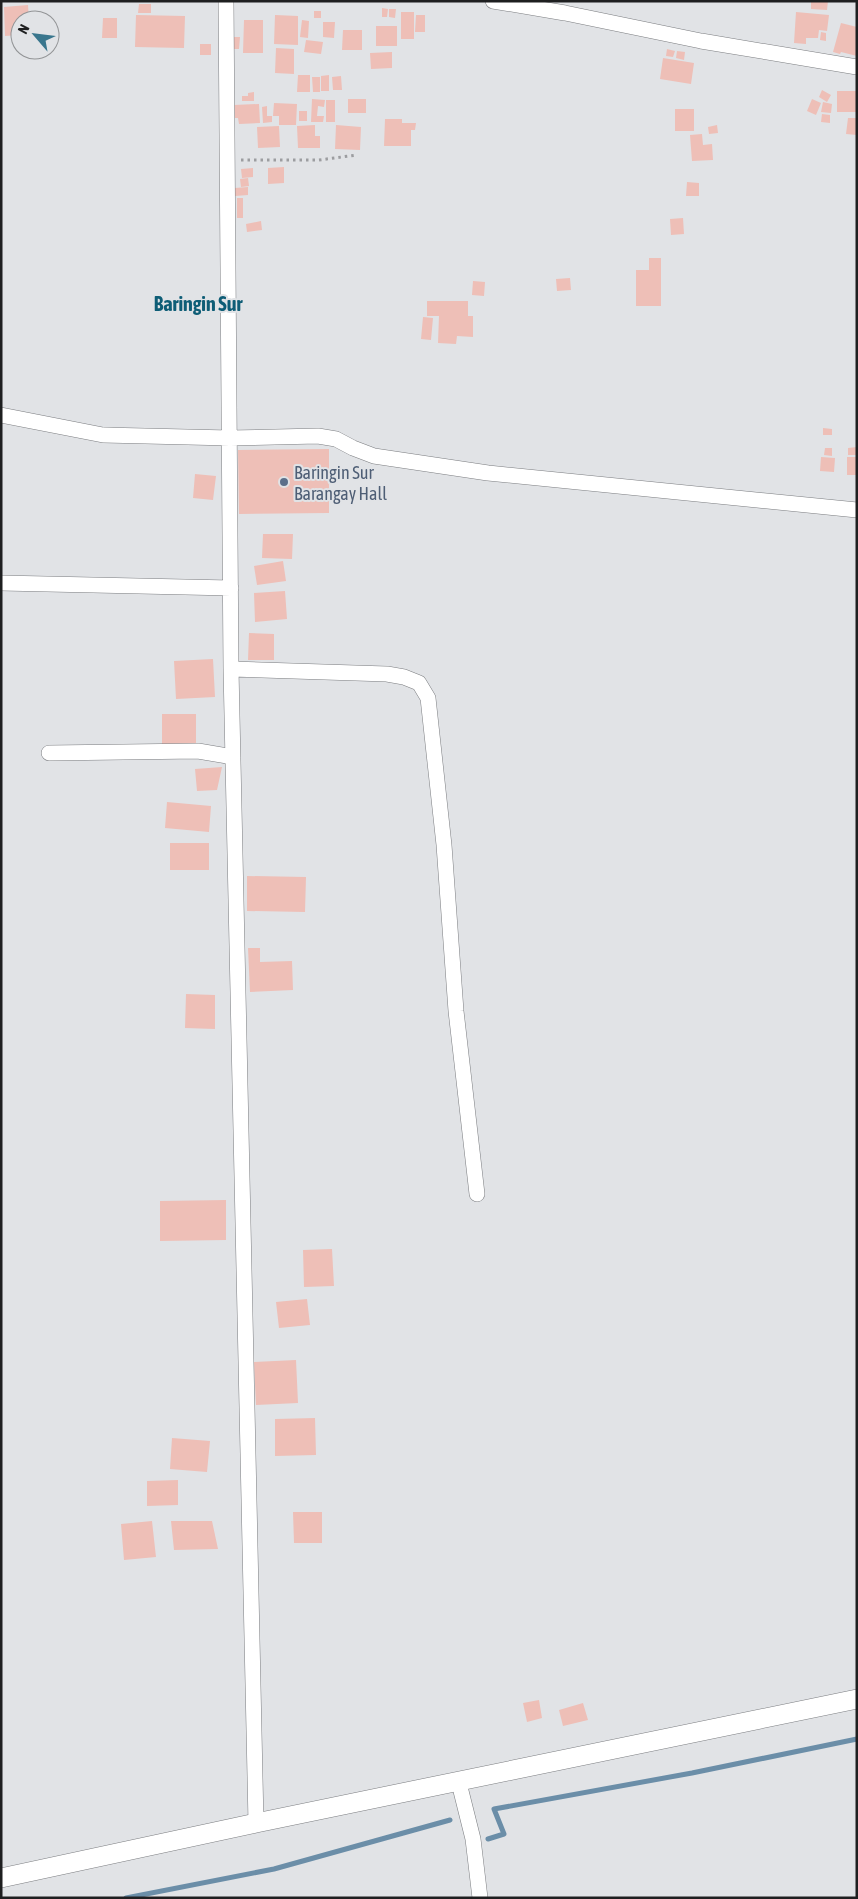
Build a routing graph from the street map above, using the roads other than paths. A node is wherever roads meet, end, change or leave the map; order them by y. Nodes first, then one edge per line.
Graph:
1 (226, 1) edge
2 (493, 1) edge
3 (857, 67) edge
4 (1, 415) edge
5 (230, 438) junction
6 (857, 510) edge
7 (1, 583) edge
8 (231, 588) junction
9 (231, 669) junction
10 (49, 753) dead end
11 (233, 757) junction
12 (477, 1194) dead end
13 (857, 1699) edge
14 (459, 1783) junction
15 (256, 1823) junction
16 (1, 1878) edge
17 (480, 1898) edge

1 - 5 street
2 - 3 street
4 - 5 street
5 - 6 street
5 - 8 street
7 - 8 street
8 - 9 street
9 - 11 street
9 - 12 street
10 - 11 street
11 - 15 street
13 - 14 street
14 - 15 street
14 - 17 street
15 - 16 street

